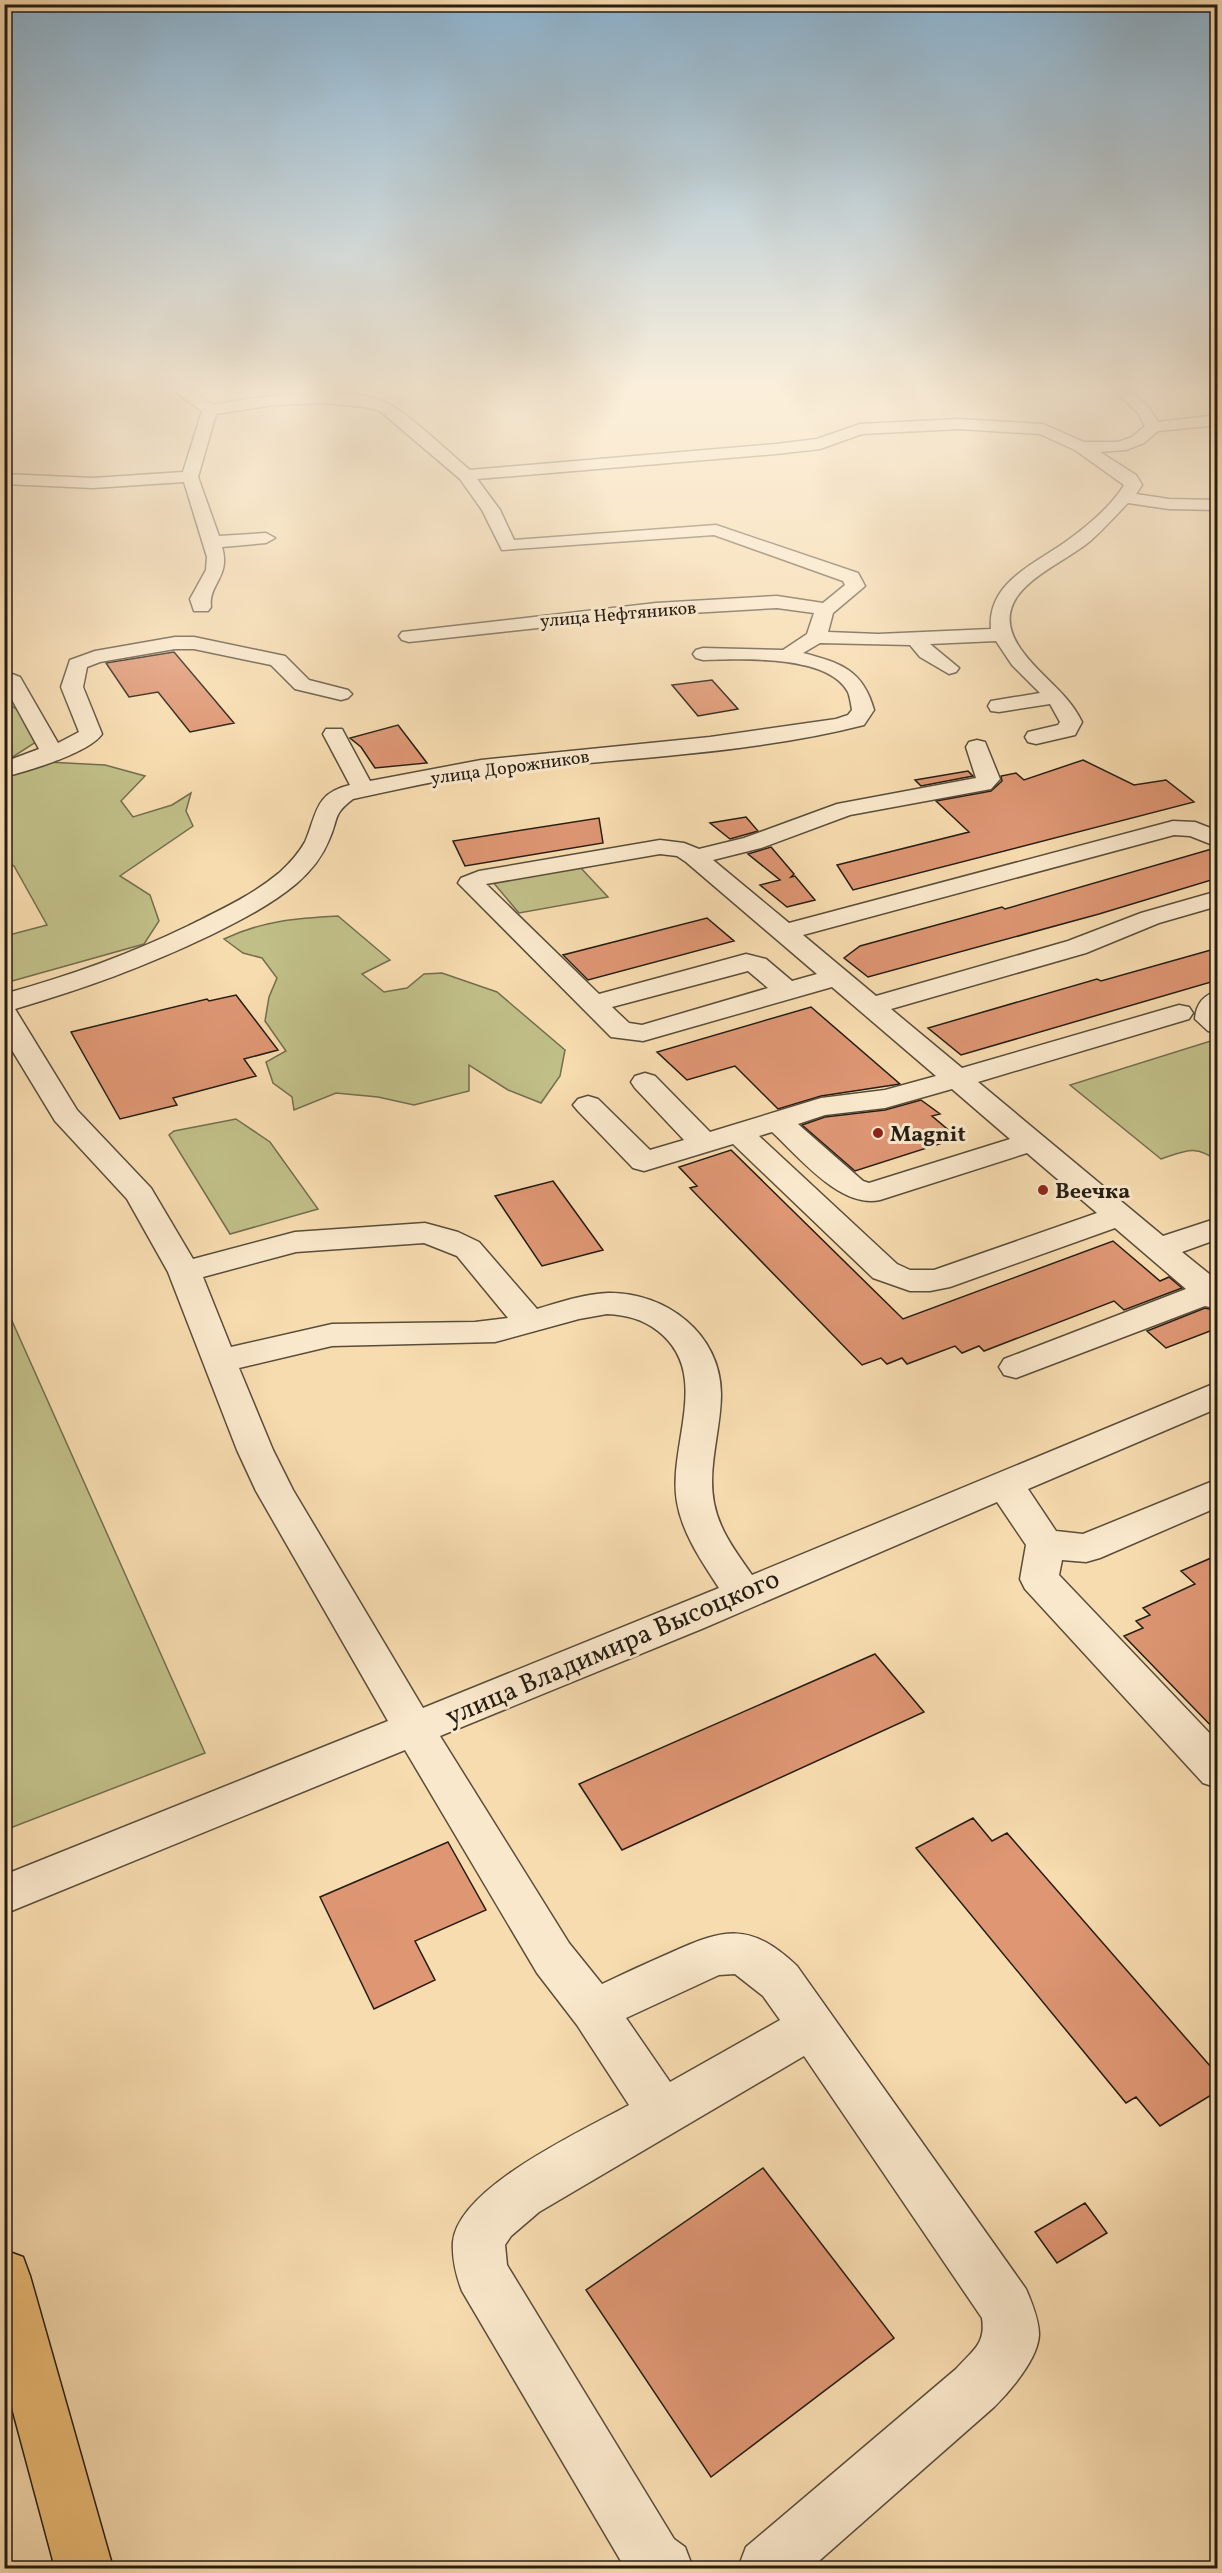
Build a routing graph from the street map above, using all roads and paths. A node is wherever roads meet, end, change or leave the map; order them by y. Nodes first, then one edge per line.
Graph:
1 (201, 509) edge
2 (490, 509) edge
3 (1108, 509) edge
4 (266, 538) dead end
5 (212, 542) junction
6 (201, 607) dead end
7 (827, 609) junction
8 (1001, 635) junction
9 (409, 636) dead end
10 (816, 637) junction
11 (916, 639) junction
12 (703, 654) dead end
13 (788, 657) junction
14 (949, 668) dead end
15 (4, 677) edge
16 (341, 694) dead end
17 (1055, 697) junction
18 (999, 706) dead end
19 (334, 734) dead end
20 (1036, 737) dead end
21 (976, 747) dead end
22 (52, 752) junction
23 (4, 770) edge
24 (363, 789) junction
25 (1218, 840) edge
26 (689, 853) junction
27 (1218, 898) edge
28 (784, 932) junction
29 (836, 977) junction
30 (788, 992) junction
31 (1218, 999) edge
32 (4, 1003) edge
33 (594, 1004) junction
34 (871, 1006) junction
35 (4, 1013) edge
36 (1179, 1013) dead end
37 (1218, 1025) edge
38 (955, 1079) junction
39 (645, 1082) dead end
40 (588, 1105) dead end
41 (777, 1121) junction
42 (739, 1133) junction
43 (1032, 1142) junction
44 (704, 1143) junction
45 (1120, 1216) junction
46 (1218, 1228) edge
47 (1158, 1249) junction
48 (184, 1272) junction
49 (1213, 1296) edge
50 (531, 1323) junction
51 (221, 1361) junction
52 (1016, 1367) dead end
53 (1218, 1394) edge
54 (1004, 1484) junction
55 (1218, 1492) edge
56 (1044, 1544) junction
57 (743, 1593) junction
58 (414, 1729) junction
59 (1218, 1771) edge
60 (4, 1894) edge
61 (594, 2010) junction
62 (813, 2026) junction
63 (662, 2113) junction
64 (4, 2276) edge
65 (84, 2568) edge
66 (664, 2568) edge
67 (766, 2568) edge

1 - 5 street
2 - 7 street
3 - 8 street
4 - 5 street
5 - 6 street
7 - 9 street, улица Нефтяников
7 - 10 street
8 - 11 street
8 - 17 street
10 - 11 street
10 - 13 street
11 - 14 street
12 - 13 street, улица Дорожников
13 - 24 street, улица Дорожников
15 - 22 street
16 - 22 street
17 - 18 street
17 - 20 street
19 - 24 street
21 - 26 street
22 - 23 street
24 - 32 street, улица Дорожников
25 - 28 street
26 - 28 street
26 - 33 street
27 - 34 street
28 - 29 street
29 - 30 street
29 - 34 street
30 - 33 street
30 - 33 street
31 - 37 street
34 - 38 street
35 - 48 street
36 - 38 street
38 - 41 street
38 - 43 street
39 - 44 street
40 - 44 street
41 - 42 street
41 - 43 street
42 - 44 street
42 - 45 street
43 - 45 street
45 - 47 street
46 - 47 street
47 - 49 street
48 - 50 street
48 - 51 street
49 - 52 street
50 - 51 street
50 - 57 street
51 - 58 street
53 - 54 street, улица Владимира Высоцкого
54 - 56 street
54 - 57 street, улица Владимира Высоцкого
55 - 56 street
56 - 59 street
57 - 58 street, улица Владимира Высоцкого
58 - 60 street, улица Владимира Высоцкого
58 - 61 street
61 - 62 street
61 - 63 street
62 - 63 street
62 - 67 street
63 - 66 street
64 - 65 main road

